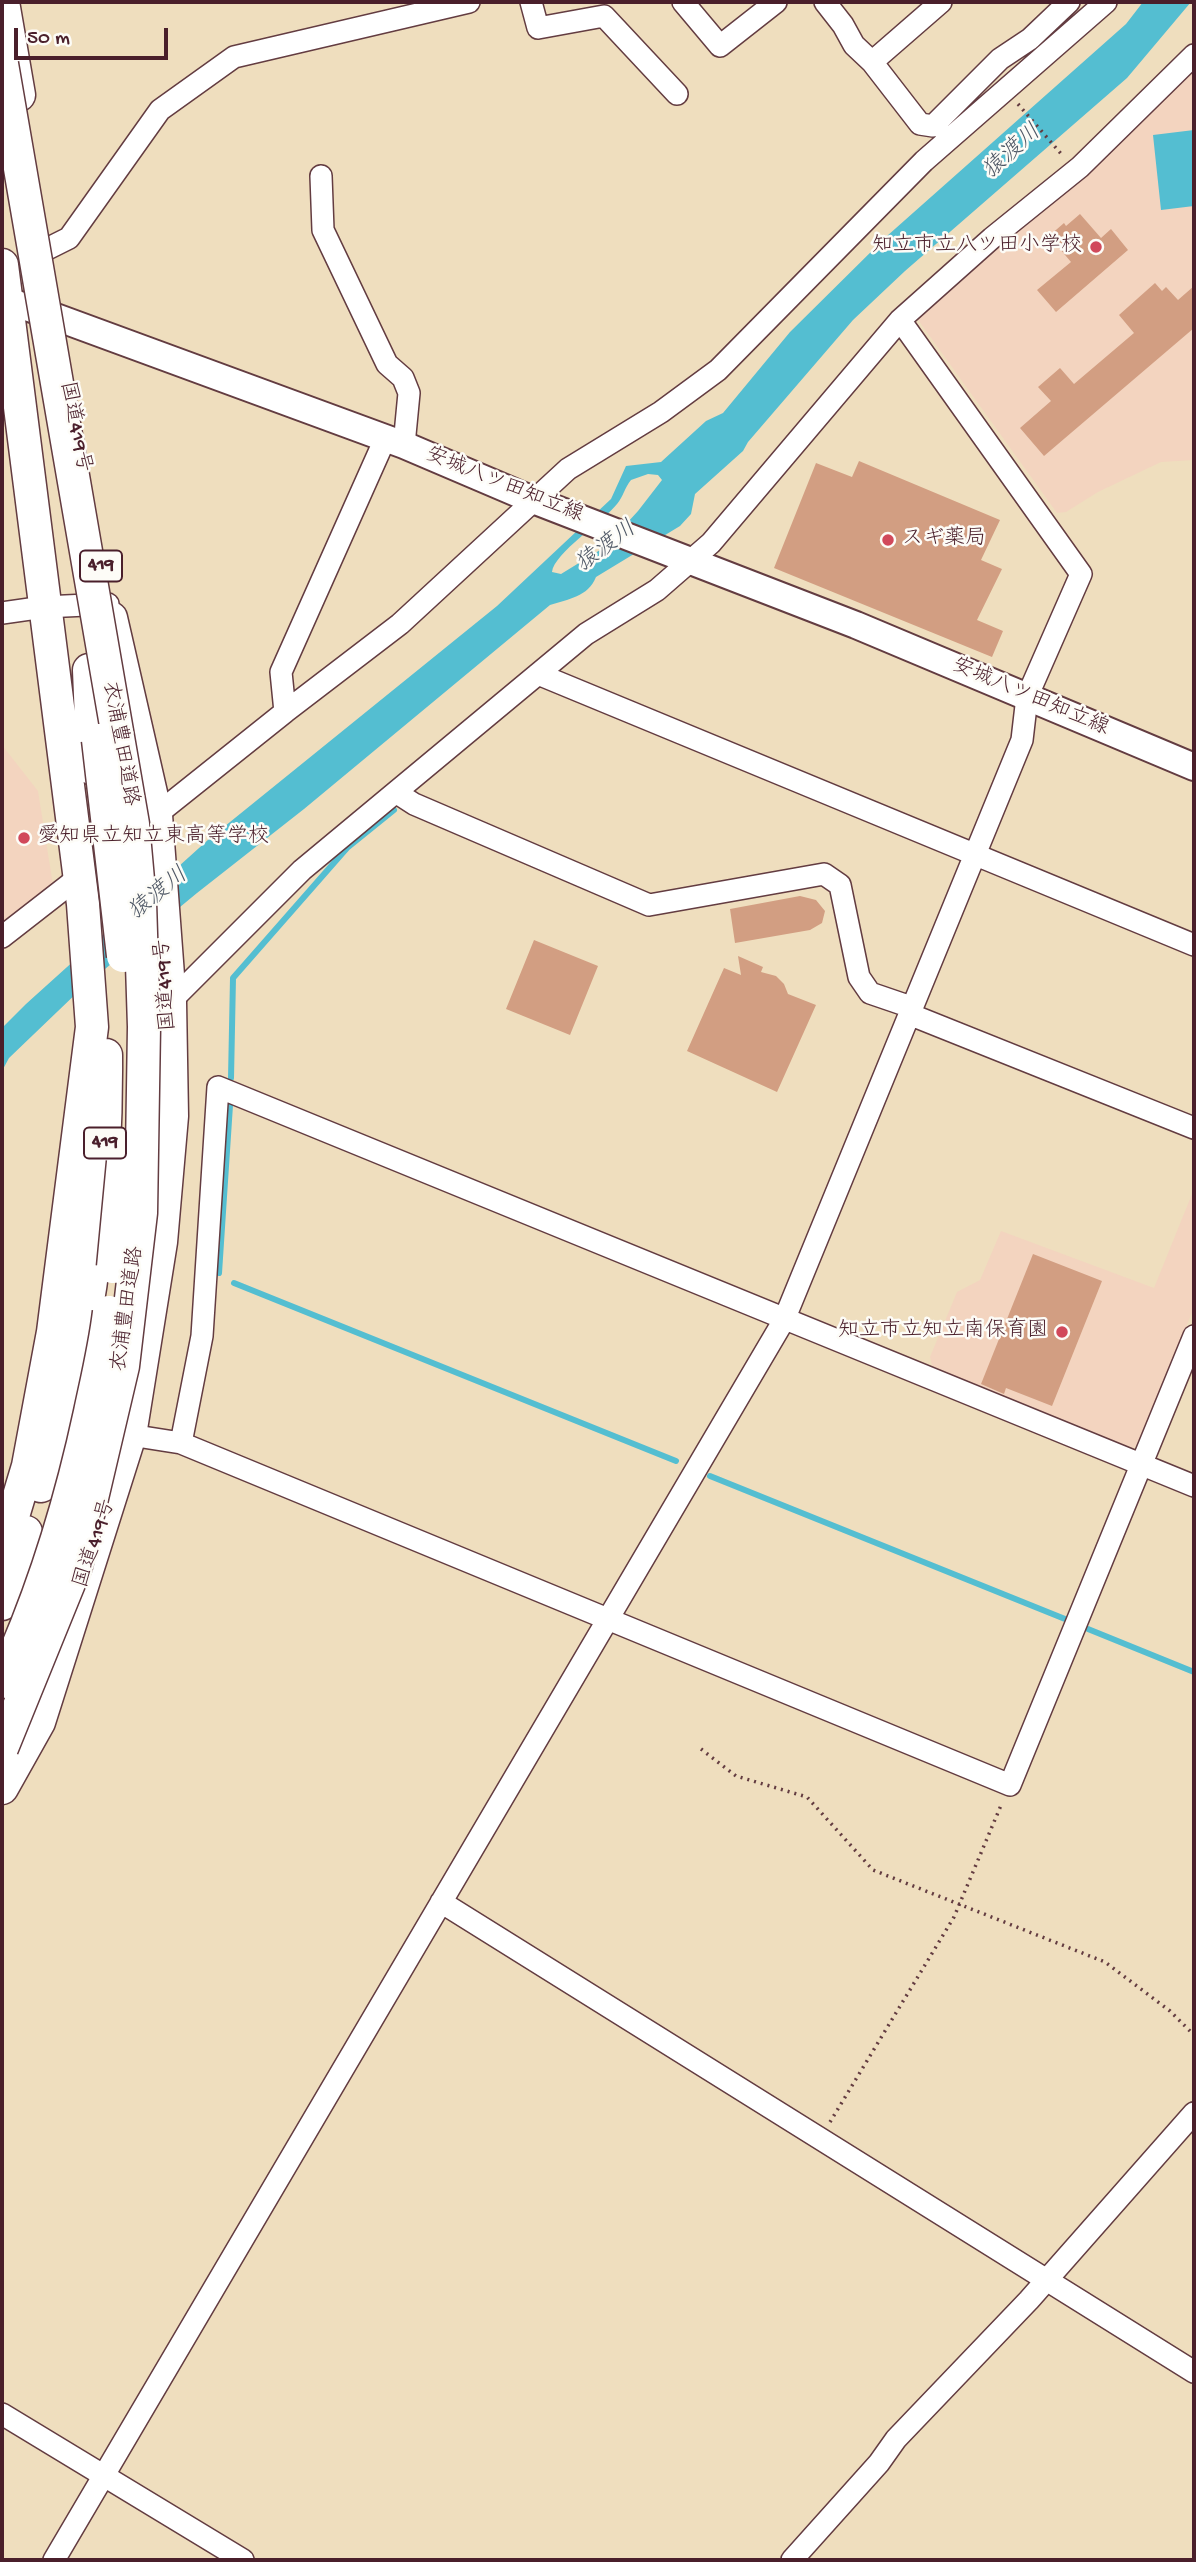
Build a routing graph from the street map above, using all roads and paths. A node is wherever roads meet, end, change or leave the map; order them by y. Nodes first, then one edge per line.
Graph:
1 (469, 2) edge
2 (531, 2) edge
3 (683, 2) edge
4 (776, 2) edge
5 (825, 2) edge
6 (941, 2) edge
7 (1069, 2) edge
8 (1106, 2) edge
9 (5, 3) edge
10 (1194, 55) edge
11 (872, 62) junction
12 (2, 64) edge
13 (677, 94) dead end
14 (1017, 103) dead end
15 (2, 156) edge
16 (1070, 163) dead end
17 (321, 176) dead end
18 (45, 250) junction
19 (2, 265) edge
20 (5, 300) edge
21 (53, 316) junction
22 (900, 320) junction
23 (394, 442) junction
24 (539, 502) junction
25 (692, 560) junction
26 (108, 604) junction
27 (44, 607) junction
28 (2, 613) edge
29 (89, 670) junction
30 (538, 674) junction
31 (1027, 697) junction
32 (285, 712) junction
33 (1194, 767) edge
34 (397, 793) junction
35 (156, 815) junction
36 (974, 856) junction
37 (81, 890) junction
38 (2, 937) edge
39 (1194, 945) edge
40 (168, 988) junction
41 (910, 1011) junction
42 (1194, 1128) edge
43 (784, 1320) junction
44 (1194, 1336) edge
45 (130, 1435) junction
46 (181, 1443) junction
47 (1142, 1464) junction
48 (1194, 1486) edge
49 (2, 1553) edge
50 (2, 1604) edge
51 (609, 1619) junction
52 (2, 1682) edge
53 (2, 1748) edge
54 (701, 1749) dead end
55 (1010, 1785) junction
56 (2, 1788) edge
57 (441, 1902) junction
58 (959, 1906) junction
59 (1194, 2035) edge
60 (1194, 2113) edge
61 (820, 2138) junction
62 (1046, 2280) junction
63 (1194, 2372) edge
64 (2, 2414) edge
65 (104, 2478) junction
66 (54, 2560) edge
67 (243, 2560) edge
68 (792, 2560) edge

1 - 18 street
2 - 13 street
3 - 4 street
5 - 11 street
6 - 11 street
7 - 11 street
8 - 24 street
9 - 18 highway, 国道419号 / 419
10 - 22 street
12 - 53 highway, 衣浦豊田道路 / 419, bridge
14 - 16 path
15 - 29 highway, 衣浦豊田道路 / 419
17 - 23 street
18 - 21 highway, 国道419号 / 419
19 - 20 highway, 419
20 - 21 main road, 安城八ツ田知立線
20 - 27 highway, 419
21 - 23 main road, 安城八ツ田知立線
21 - 26 highway, 国道419号 / 419
22 - 25 street
22 - 31 street
23 - 24 main road, 安城八ツ田知立線
23 - 32 street
24 - 25 main road, 安城八ツ田知立線
24 - 32 street
25 - 30 street
25 - 31 main road, 安城八ツ田知立線
26 - 27 street
26 - 35 highway, 国道419号 / 419
27 - 28 street
27 - 37 highway, 419
29 - 50 highway, 衣浦豊田道路 / 419
29 - 52 highway, 衣浦豊田道路 / 419, bridge
30 - 34 street
30 - 36 street
31 - 33 main road, 安城八ツ田知立線
31 - 36 street
32 - 35 street
34 - 40 street
34 - 41 street
35 - 40 highway, 国道419号 / 419
36 - 39 street
36 - 41 street
37 - 38 street
37 - 49 highway, 419
40 - 45 highway, 国道419号 / 419
41 - 42 street
41 - 43 street
43 - 46 street
43 - 47 street
43 - 51 street
44 - 47 street
45 - 46 street
45 - 56 highway, 国道419号 / 419
46 - 51 street
47 - 48 street
47 - 55 street
51 - 55 street
51 - 57 street
54 - 58 path
55 - 58 path
57 - 61 street
57 - 65 street
58 - 59 path
58 - 61 path
60 - 62 street
61 - 62 street
62 - 63 street
62 - 68 street
64 - 65 street
65 - 66 street
65 - 67 street

